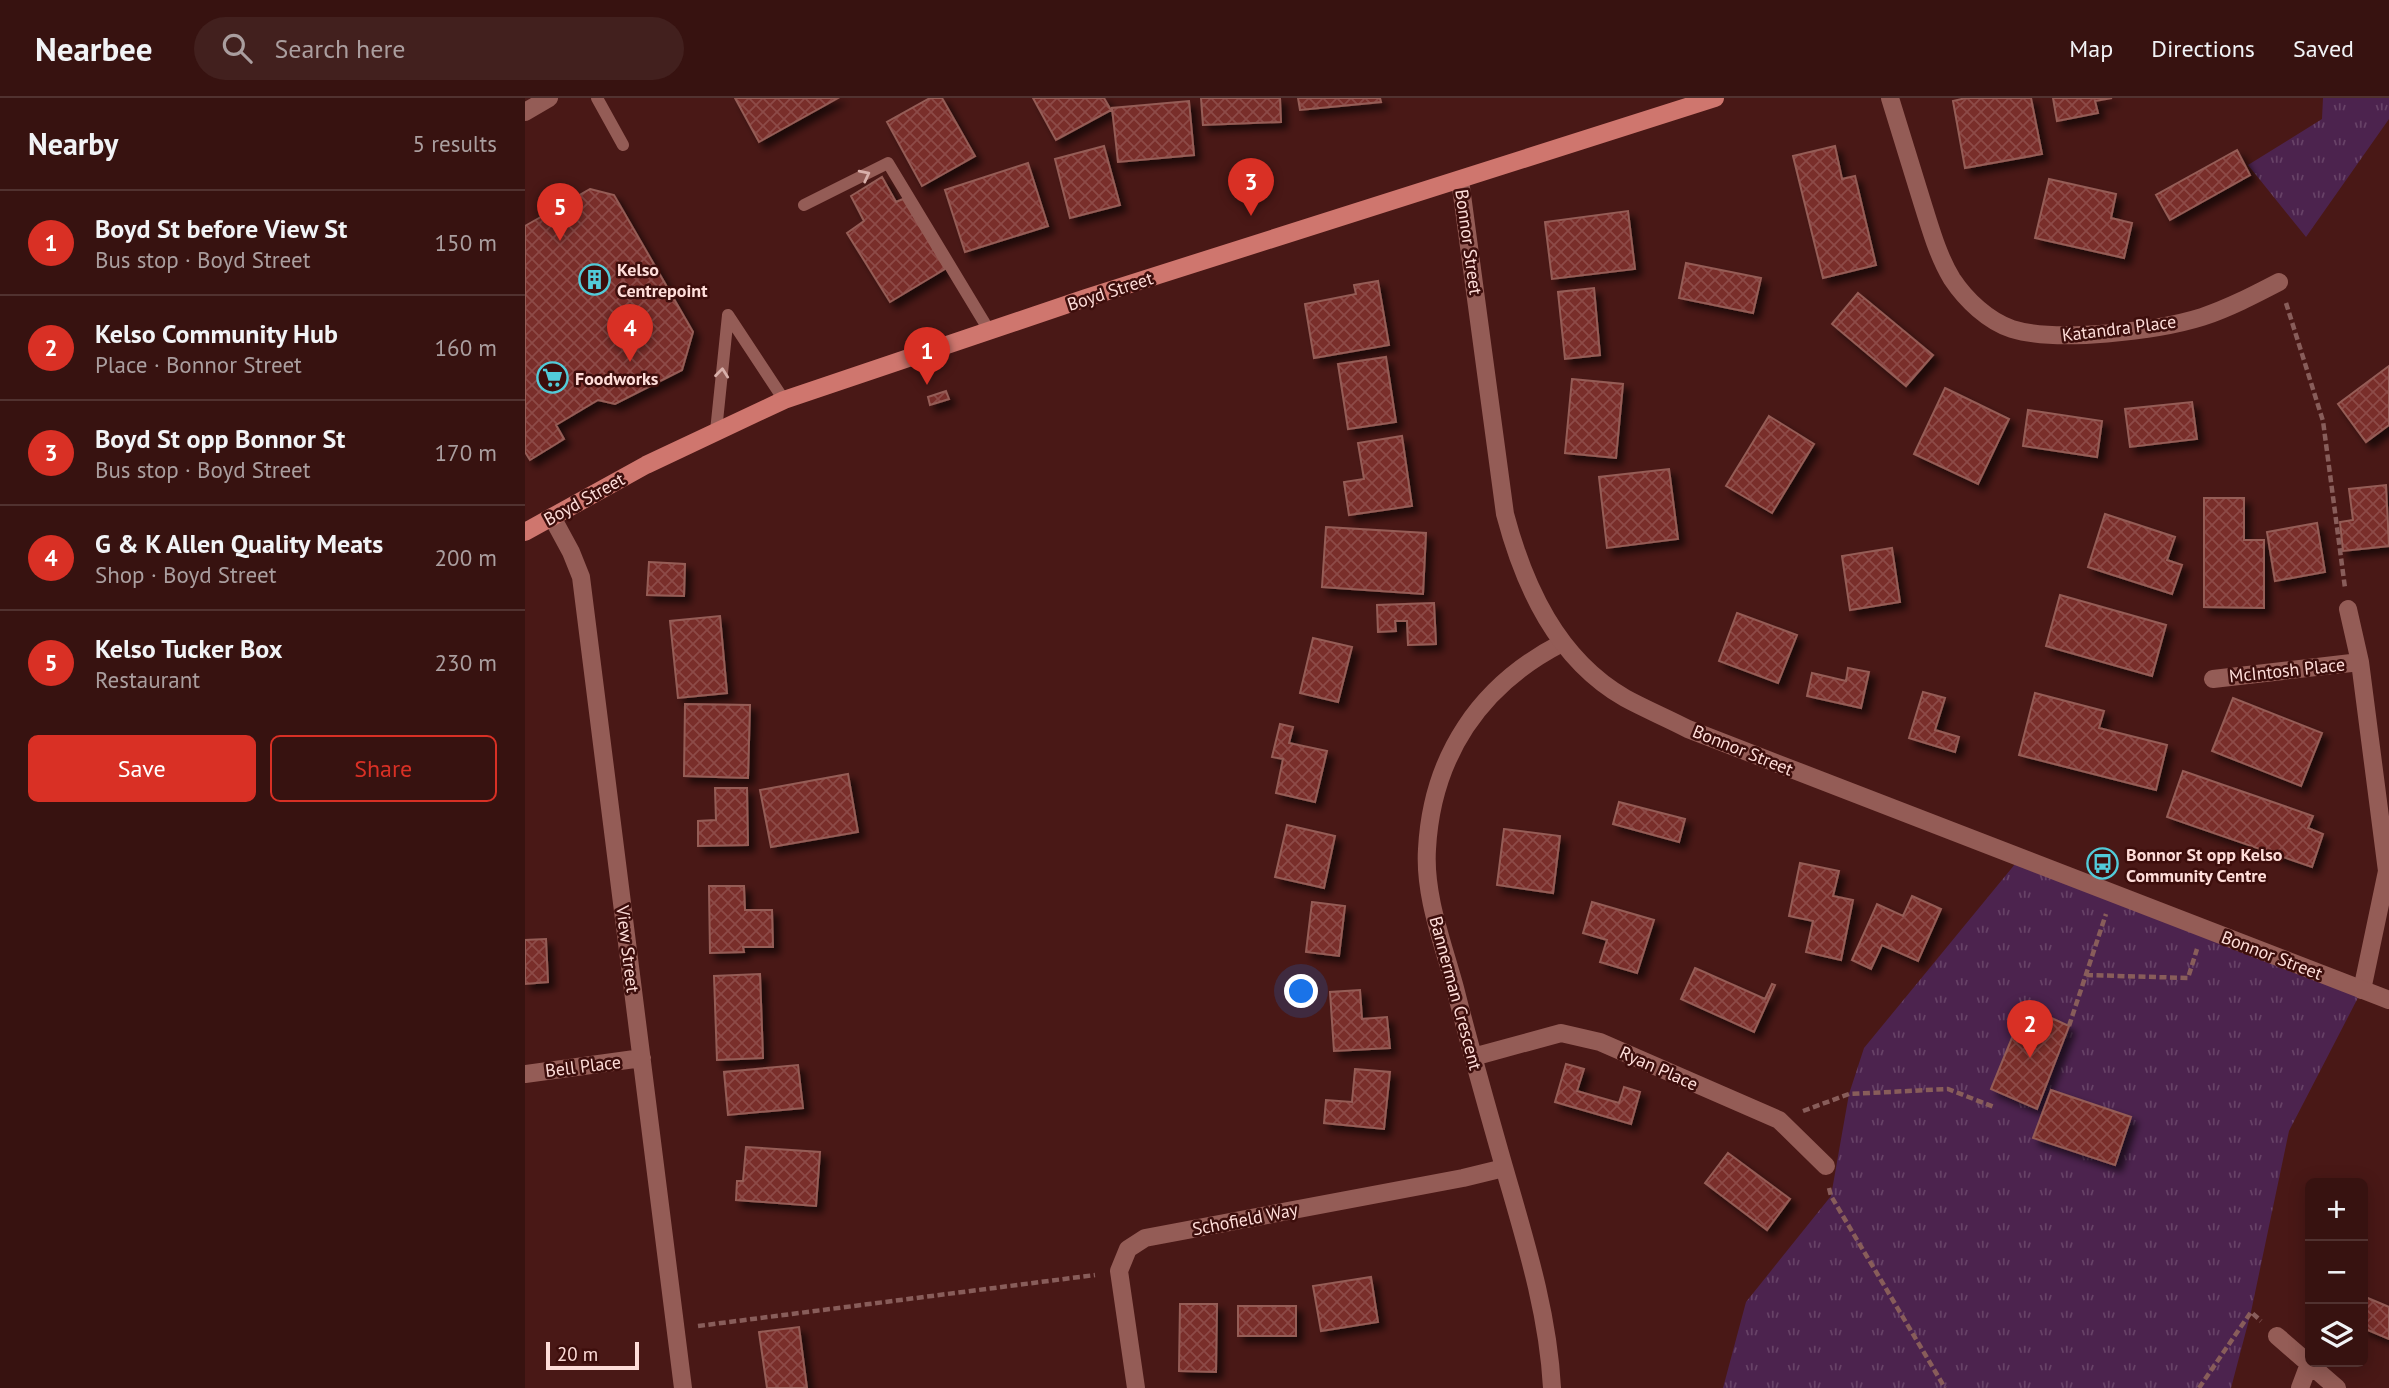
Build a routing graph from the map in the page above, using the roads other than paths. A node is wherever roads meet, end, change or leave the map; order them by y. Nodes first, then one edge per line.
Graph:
1 (549, 98) edge
2 (597, 98) edge
3 (1714, 98) edge
4 (1890, 98) edge
5 (525, 112) edge
6 (623, 145) dead end
7 (1460, 180) junction
8 (804, 205) dead end
9 (2279, 282) road end
10 (989, 332) junction
11 (784, 400) junction
12 (716, 431) junction
13 (552, 517) junction
14 (525, 532) edge
15 (2348, 609) road end
16 (1562, 643) junction
17 (2360, 662) junction
18 (2213, 679) dead end
19 (2362, 990) junction
20 (2389, 1000) edge
21 (1473, 1057) junction
22 (642, 1058) junction
23 (525, 1074) edge
24 (1826, 1167) road end
25 (1504, 1168) junction
26 (2277, 1336) road end
27 (2305, 1360) edge
28 (2308, 1367) edge
29 (2312, 1367) edge
30 (683, 1388) edge
31 (1136, 1388) edge
32 (1552, 1388) edge
33 (2299, 1388) edge
34 (2337, 1388) edge

1 - 5 street
2 - 6 lane
3 - 7 main road, Boyd Street
4 - 9 street, Katandra Place
7 - 10 main road, Boyd Street
7 - 16 street, Bonnor Street
8 -> 10 lane
10 - 11 main road, Boyd Street
11 - 12 main road, Boyd Street
12 -> 11 lane
12 - 13 main road, Boyd Street
13 - 14 main road, Boyd Street
13 - 22 street, View Street
15 - 17 street, McIntosh Place
16 - 19 street, Bonnor Street
16 - 21 street, Bannerman Crescent
17 - 18 street, McIntosh Place
17 - 19 street, McIntosh Place
19 - 20 street, Bonnor Street
21 - 24 street, Ryan Place
21 - 25 street, Bannerman Crescent
22 - 23 street, Bell Place
22 - 30 street, View Street
25 - 31 street, Schofield Way
25 - 32 street, Bannerman Crescent
26 - 27 street
28 - 33 street
29 - 34 street

